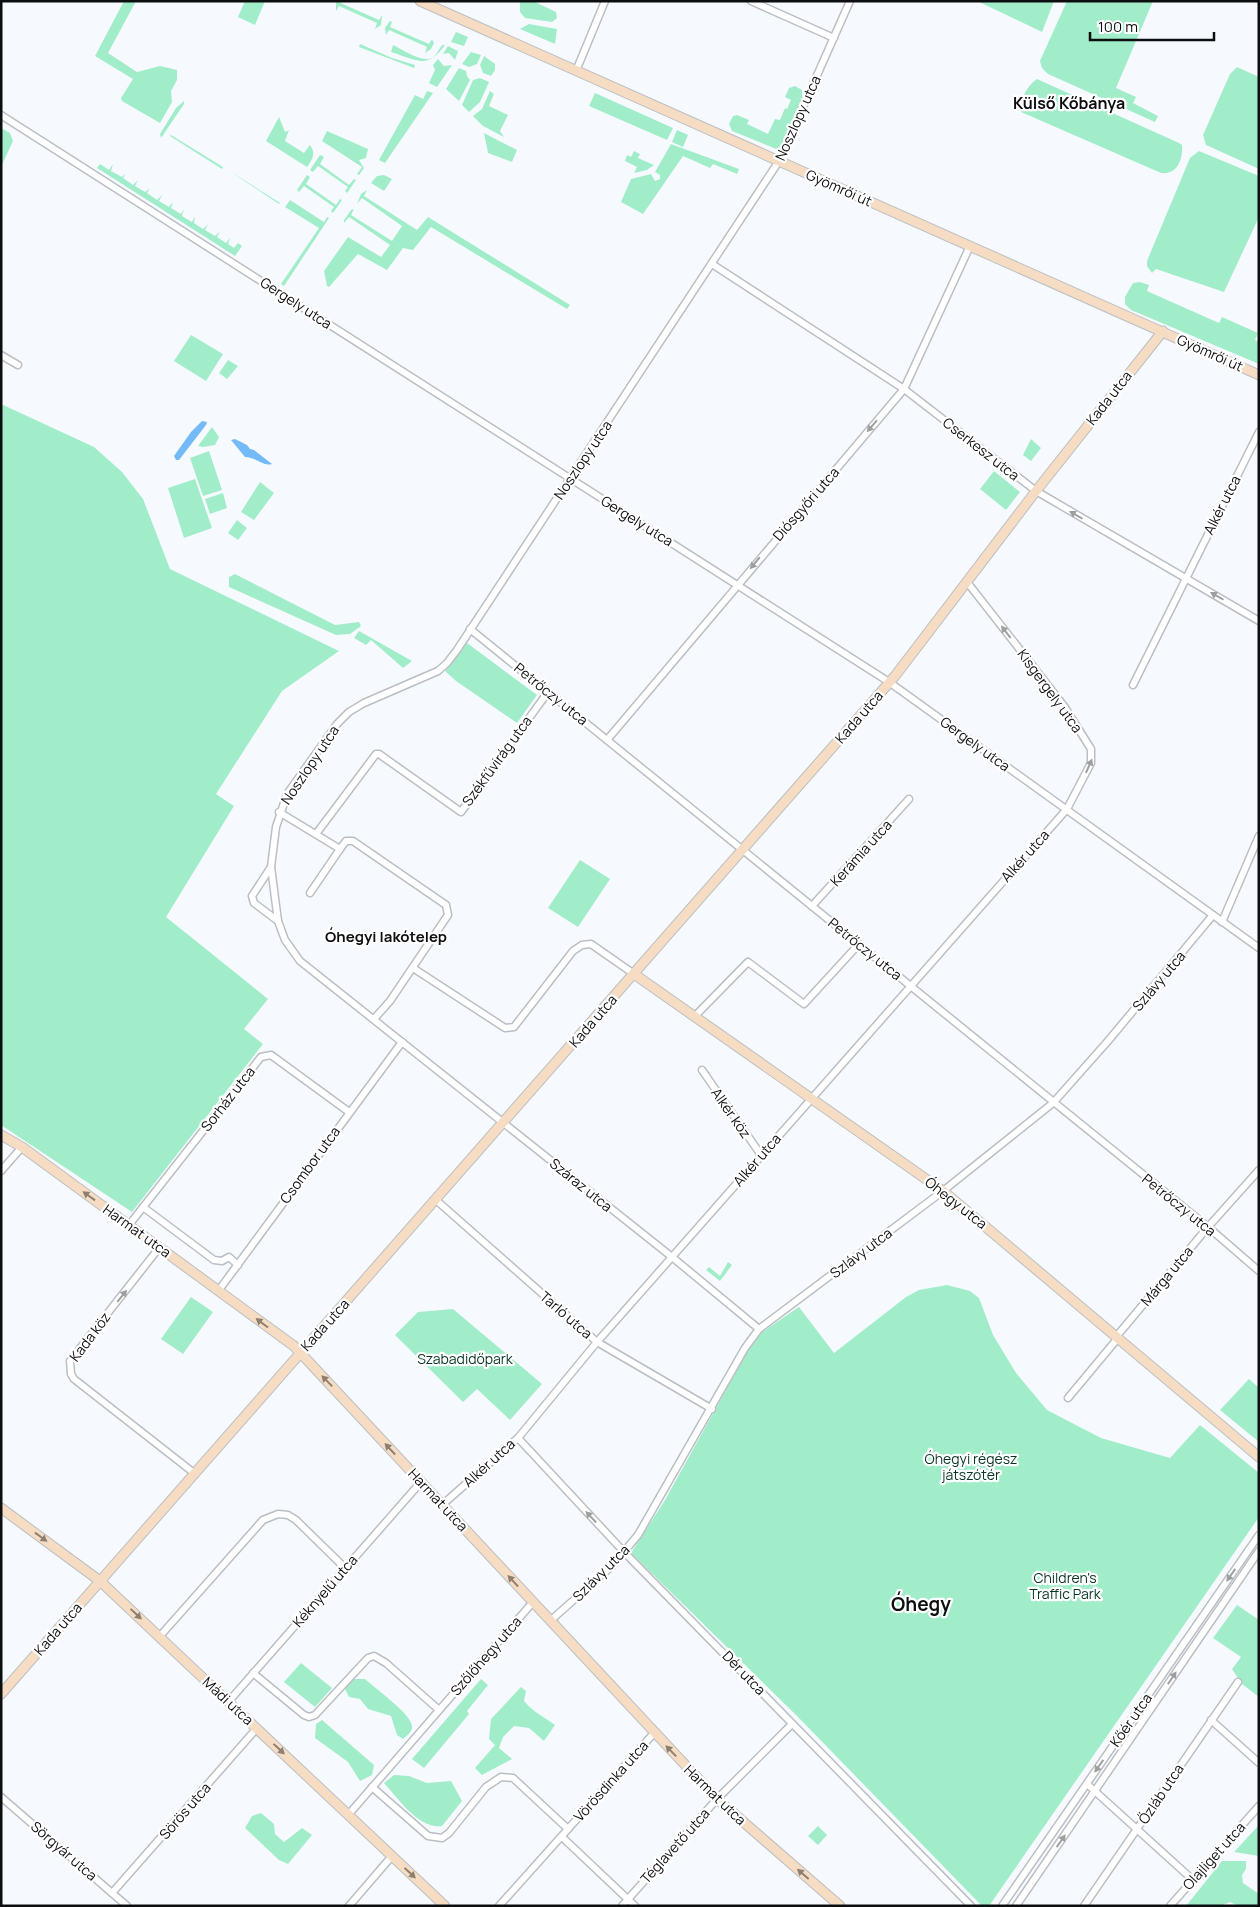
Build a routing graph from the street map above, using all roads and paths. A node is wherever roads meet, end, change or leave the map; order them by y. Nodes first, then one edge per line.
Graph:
1 (420, 1) edge
2 (605, 1) edge
3 (751, 1) edge
4 (850, 1) edge
5 (834, 38) junction
6 (576, 71) junction
7 (1, 115) edge
8 (779, 161) junction
9 (970, 246) junction
10 (712, 264) junction
11 (1163, 331) junction
12 (1, 355) edge
13 (18, 365) dead end
14 (1259, 375) edge
15 (904, 389) junction
16 (1259, 432) edge
17 (570, 479) junction
18 (1036, 491) junction
19 (1185, 578) junction
20 (967, 582) junction
21 (736, 584) junction
22 (1259, 621) edge
23 (470, 629) junction
24 (889, 682) junction
25 (1132, 685) dead end
26 (548, 692) junction
27 (607, 740) junction
28 (909, 799) dead end
29 (1067, 809) junction
30 (279, 812) junction
31 (316, 834) junction
32 (1259, 836) edge
33 (340, 849) junction
34 (742, 850) junction
35 (271, 867) junction
36 (310, 892) dead end
37 (812, 906) junction
38 (1213, 915) junction
39 (278, 921) junction
40 (1222, 922) junction
41 (859, 944) junction
42 (1259, 948) edge
43 (413, 968) junction
44 (634, 974) junction
45 (910, 986) junction
46 (694, 1017) junction
47 (374, 1020) junction
48 (402, 1042) junction
49 (702, 1070) dead end
50 (811, 1099) junction
51 (1053, 1103) junction
52 (349, 1112) junction
53 (504, 1123) junction
54 (1, 1135) edge
55 (22, 1147) junction
56 (761, 1155) junction
57 (1259, 1170) edge
58 (1, 1171) edge
59 (943, 1191) junction
60 (436, 1200) junction
61 (143, 1207) junction
62 (129, 1225) junction
63 (1208, 1227) junction
64 (159, 1248) junction
65 (672, 1257) junction
66 (238, 1264) junction
67 (1259, 1271) edge
68 (219, 1290) junction
69 (759, 1329) junction
70 (1117, 1338) junction
71 (597, 1342) junction
72 (300, 1353) junction
73 (1068, 1398) dead end
74 (712, 1409) junction
75 (518, 1438) junction
76 (1259, 1457) edge
77 (194, 1473) junction
78 (420, 1482) junction
79 (442, 1505) junction
80 (1, 1508) edge
81 (1259, 1535) edge
82 (1259, 1551) edge
83 (625, 1552) junction
84 (345, 1568) junction
85 (100, 1581) junction
86 (533, 1602) junction
87 (550, 1622) junction
88 (160, 1636) junction
89 (253, 1673) junction
90 (1238, 1682) dead end
91 (1, 1694) edge
92 (229, 1701) junction
93 (439, 1710) junction
94 (1211, 1720) junction
95 (792, 1724) junction
96 (258, 1728) junction
97 (654, 1733) junction
98 (1259, 1763) edge
99 (1086, 1784) junction
100 (372, 1787) junction
101 (1096, 1791) junction
102 (1, 1797) edge
103 (717, 1799) junction
104 (1259, 1806) edge
105 (349, 1814) junction
106 (1138, 1828) junction
107 (568, 1829) junction
108 (562, 1836) junction
109 (392, 1856) junction
110 (1193, 1880) junction
111 (112, 1893) junction
112 (627, 1900) junction
113 (127, 1906) edge
114 (349, 1906) edge
115 (445, 1906) edge
116 (499, 1906) edge
117 (622, 1906) edge
118 (635, 1906) edge
119 (840, 1906) edge
120 (971, 1906) edge
121 (1002, 1906) edge
122 (1016, 1906) edge
123 (1084, 1906) edge
124 (1170, 1906) edge

1 - 6 street, Gyömrői út
2 - 6 street
3 - 5 street
4 - 5 street, Noszlopy utca
5 - 8 street, Noszlopy utca
6 - 8 street, Gyömrői út
7 - 17 street, Gergely utca
8 - 9 street, Gyömrői út
8 - 10 street, Noszlopy utca
9 - 11 street, Gyömrői út
9 - 15 street, Diósgyőri utca
10 - 15 street, Cserkesz utca
10 - 17 street, Noszlopy utca
11 - 14 street, Gyömrői út
11 - 18 street, Kada utca
12 - 13 street
15 - 18 street, Cserkesz utca
15 -> 21 street, Diósgyőri utca
16 - 19 street, Alkér utca
17 - 21 street, Gergely utca
17 - 23 street, Noszlopy utca
19 -> 18 street, Cserkesz utca
18 - 20 street, Kada utca
22 -> 19 street, Cserkesz utca
19 - 25 street, Alkér utca
20 - 24 street, Kada utca
29 -> 20 street, Kisgergely utca
21 - 24 street, Gergely utca
21 - 27 street, Diósgyőri utca
23 - 26 street, Petrőczy utca
23 - 30 street, Noszlopy utca
24 - 29 street, Gergely utca
24 - 34 street, Kada utca
26 - 27 street, Petrőczy utca
26 - 31 street, Székfűvirág utca
27 - 34 street, Petrőczy utca
28 - 37 street, Kerámia utca
29 - 38 street, Gergely utca
29 - 45 street, Alkér utca
30 - 31 street
30 - 35 street, Noszlopy utca
31 - 33 street
32 - 40 street
33 - 36 street
33 - 43 street
34 - 37 street, Petrőczy utca
34 - 44 street, Kada utca
35 - 39 street, Noszlopy utca
35 - 39 street, Noszlopy utca
37 - 41 street, Petrőczy utca
38 - 40 street, Gergely utca
38 - 51 street, Szlávy utca
39 - 47 street, Noszlopy utca
40 - 42 street, Gergely utca
41 - 45 street, Petrőczy utca
41 - 46 street
43 - 44 street
43 - 47 street
44 - 46 street, Óhegy utca
44 - 53 street, Kada utca
45 - 50 street, Alkér utca
45 - 51 street, Petrőczy utca
46 - 50 street, Óhegy utca
47 - 48 street, Noszlopy utca
48 - 52 street, Csombor utca
48 - 53 street, Száraz utca
49 - 56 street, Alkér köz
50 - 56 street, Alkér utca
50 - 59 street, Óhegy utca
51 - 59 street, Szlávy utca
51 - 63 street, Petrőczy utca
52 - 61 street, Sorház utca
52 - 66 street, Csombor utca
53 - 60 street, Kada utca
53 - 65 street, Száraz utca
54 - 55 street, Harmat utca
55 - 58 street
62 -> 55 street, Harmat utca
56 - 65 street, Alkér utca
57 - 63 street, Márga utca
59 - 69 street, Szlávy utca
59 - 70 street, Óhegy utca
60 - 71 street, Tarló utca
60 - 72 street, Kada utca
61 - 62 street, Sorház utca
61 - 66 street
62 - 64 street, Harmat utca
63 - 67 street, Petrőczy utca
63 - 70 street, Márga utca
64 - 68 street, Harmat utca
77 -> 64 street, Kada köz
65 - 69 street, Száraz utca
65 - 71 street, Alkér utca
66 - 68 street, Csombor utca
72 -> 68 street, Harmat utca
69 - 74 street, Szlávy utca
70 - 73 street, Márga utca
70 - 76 street, Óhegy utca
71 - 74 street, Tarló utca
71 - 75 street, Alkér utca
72 - 77 street, Kada utca
78 -> 72 street, Harmat utca
74 - 83 street, Szlávy utca
75 - 79 street, Alkér utca
83 -> 75 street, Dér utca
77 - 85 street, Kada utca
78 - 79 street, Harmat utca
78 - 84 street, Kéknyelű utca
86 -> 79 street, Harmat utca
80 -> 85 street, Mádi utca
81 -> 99 street, Kőér utca
101 -> 82 street, Kőér utca
83 - 87 street, Szlávy utca
83 - 95 street, Dér utca
84 - 88 street
84 - 89 street, Kéknyelű utca
85 -> 88 street, Mádi utca
85 - 91 street, Kada utca
86 - 87 street, Harmat utca
86 - 93 street, Szőlőhegy utca
87 - 97 street, Harmat utca
88 - 92 street, Mádi utca
89 - 92 street, Kéknyelű utca
89 - 93 street
90 - 94 street, Őzláb utca
92 - 96 street, Mádi utca
93 - 100 street, Szőlőhegy utca
94 - 98 street
94 - 106 street, Őzláb utca
95 - 103 street, Téglavető utca
95 - 120 street, Dér utca
96 -> 105 street, Mádi utca
96 - 111 street, Sörös utca
103 -> 97 street, Harmat utca
97 - 107 street, Vörösdinka utca
99 - 101 street
99 - 121 street, Kőér utca
100 - 105 street, Szőlőhegy utca
100 - 107 street, Vörösdinka utca
101 - 106 street
122 -> 101 street, Kőér utca
102 - 111 street, Sörgyár utca
103 - 112 street, Téglavető utca
119 -> 103 street, Harmat utca
104 - 110 street, Olajliget utca
105 - 109 street, Mádi utca
106 - 110 street
106 - 123 street, Őzláb utca
107 - 108 street, Vörösdinka utca
108 - 112 street
108 - 116 street, Vörösdinka utca
109 - 114 street
109 -> 115 street, Mádi utca
110 - 124 street, Olajliget utca
111 - 113 street, Sörgyár utca
112 - 117 street, Téglavető utca
112 - 118 street

